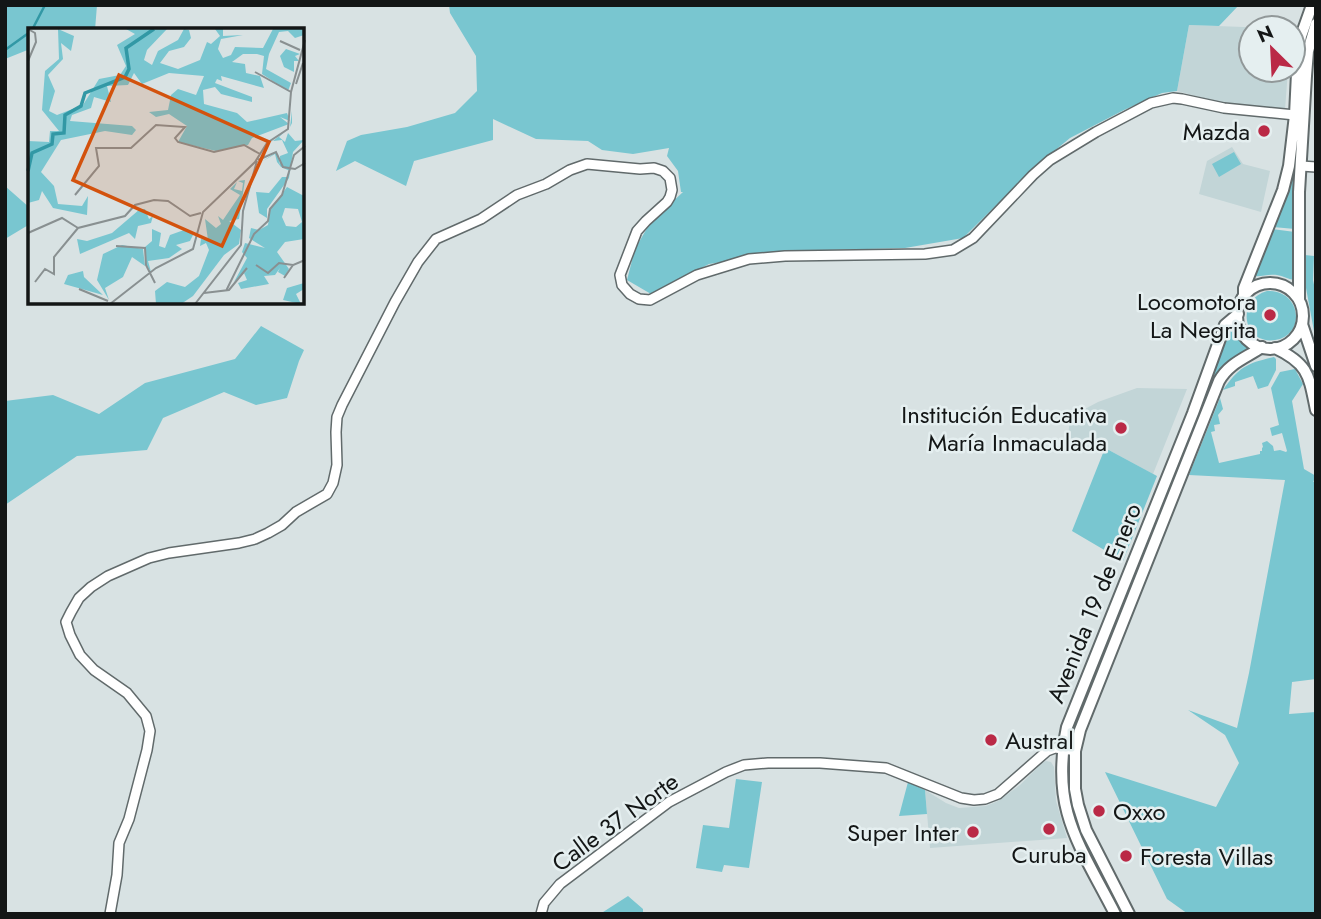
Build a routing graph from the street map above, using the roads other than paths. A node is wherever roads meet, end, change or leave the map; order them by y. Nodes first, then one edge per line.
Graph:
1 (1316, 23) edge
2 (1307, 51) edge
3 (1300, 84) edge
4 (1301, 84) edge
5 (1295, 115) junction
6 (1301, 166) junction
7 (1316, 167) edge
8 (1244, 296) junction
9 (1299, 299) junction
10 (1238, 314) junction
11 (1302, 324) junction
12 (1262, 347) junction
13 (1275, 348) junction
14 (1316, 366) edge
15 (1316, 410) edge
16 (1063, 748) junction
17 (1075, 751) junction
18 (110, 914) edge
19 (541, 914) edge
20 (1115, 914) edge
21 (1129, 914) edge

1 - 2 main road
3 - 5 main road
4 - 6 main road
5 - 8 main road
5 - 18 street
6 - 7 street
6 - 9 main road
8 - 9 main road
8 - 10 main road
9 - 11 main road
10 - 12 main road
10 - 16 main road, Avenida 19 de Enero
11 - 13 main road
11 - 14 main road
12 - 13 main road
12 - 17 main road, Avenida 19 de Enero
13 - 15 main road
16 - 17 street
16 - 19 street, Calle 37 Norte
16 - 20 main road, Avenida 19 de Enero
17 - 21 main road, Avenida 19 de Enero

